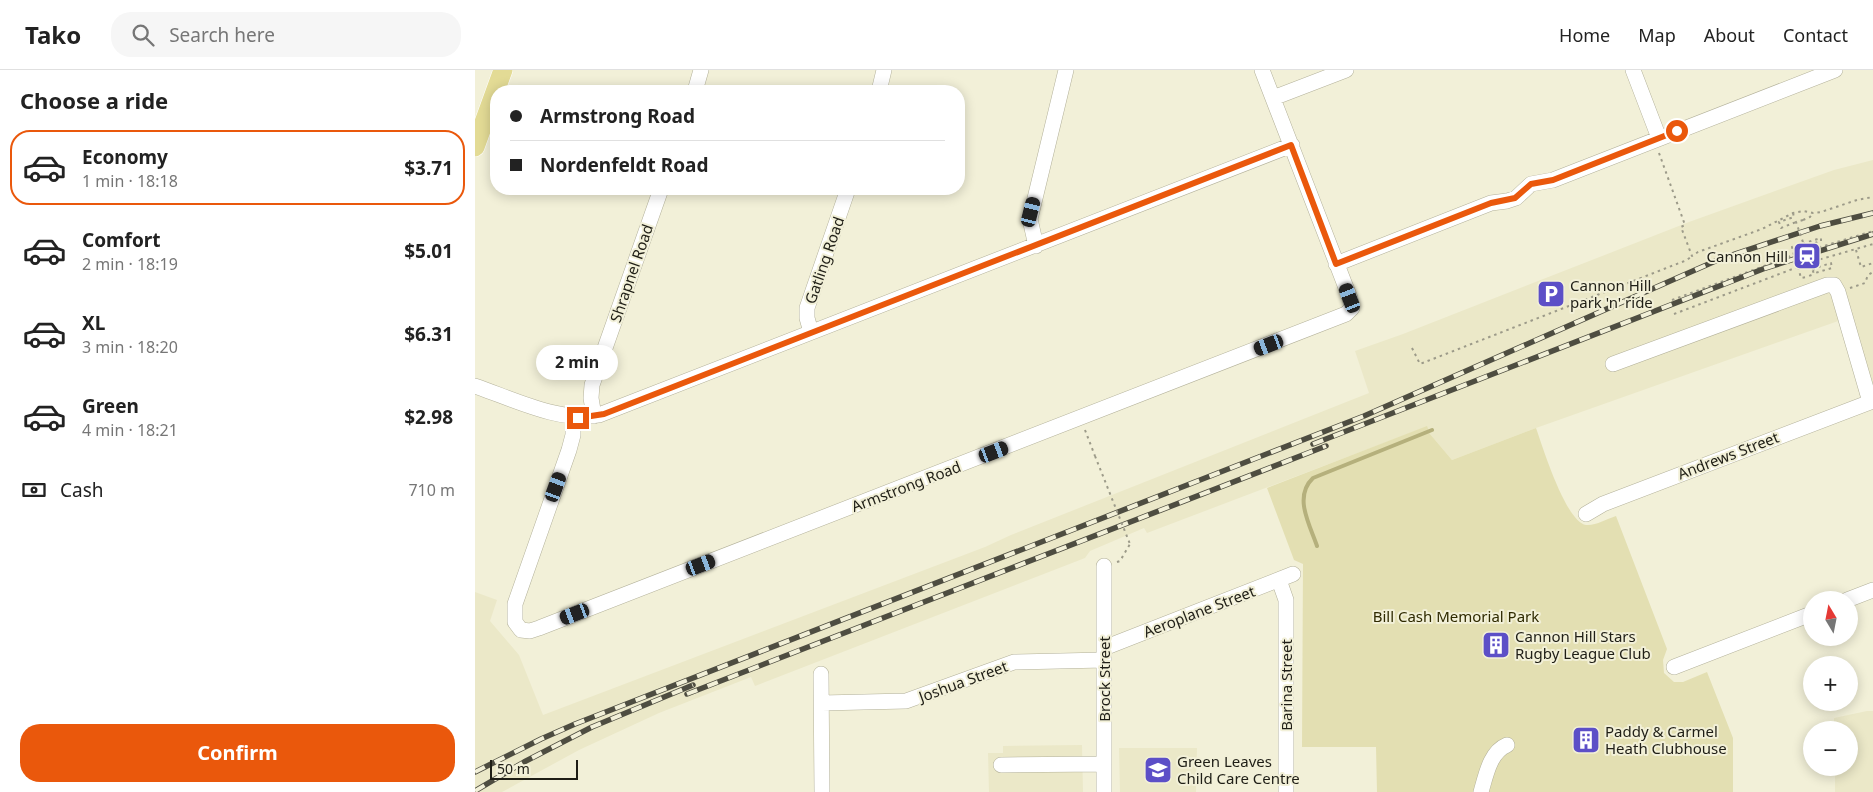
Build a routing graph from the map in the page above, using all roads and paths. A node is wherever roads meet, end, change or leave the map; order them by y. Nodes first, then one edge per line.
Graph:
1 (503, 70) edge
2 (701, 70) edge
3 (884, 70) edge
4 (1066, 70) edge
5 (1262, 70) edge
6 (1346, 70) edge
7 (1633, 70) edge
8 (1835, 70) edge
9 (498, 85) edge
10 (697, 85) edge
11 (880, 85) edge
12 (1273, 98) junction
13 (490, 106) edge
14 (1659, 138) junction
15 (1291, 145) junction
16 (475, 147) edge
17 (659, 195) edge
18 (846, 195) edge
19 (1873, 197) edge
20 (1793, 213) junction
21 (1813, 213) junction
22 (1796, 222) junction
23 (1873, 231) edge
24 (1803, 243) junction
25 (1873, 244) edge
26 (1036, 246) junction
27 (1856, 249) junction
28 (1808, 251) junction
29 (1795, 255) junction
30 (1692, 256) junction
31 (1811, 262) junction
32 (1336, 264) junction
33 (1873, 264) edge
34 (1798, 267) junction
35 (1812, 269) junction
36 (1873, 272) edge
37 (1838, 292) junction
38 (1672, 300) dead end
39 (1674, 314) dead end
40 (811, 332) junction
41 (1413, 348) dead end
42 (1613, 364) dead end
43 (475, 386) edge
44 (1872, 401) edge
45 (594, 416) junction
46 (573, 418) junction
47 (1081, 418) junction
48 (1585, 514) dead end
49 (1104, 566) joint
50 (1293, 574) dead end
51 (1279, 580) junction
52 (1873, 590) edge
53 (1858, 596) edge
54 (1803, 617) edge
55 (1104, 654) junction
56 (1674, 667) dead end
57 (821, 674) dead end
58 (822, 704) junction
59 (1507, 745) dead end
60 (1104, 764) junction
61 (1001, 765) dead end
62 (822, 792) edge
63 (1104, 792) edge
64 (1286, 792) edge
65 (1481, 792) edge

1 - 9 main road
2 - 10 street
3 - 11 street
4 - 26 street
5 - 12 street
6 - 12 street
7 - 14 street
8 - 14 street
12 - 15 street
13 - 16 main road
14 - 30 path
14 - 32 street
15 - 26 street
15 - 32 street
17 - 45 street, Shrapnel Road
18 - 40 street, Gatling Road
19 - 21 path
20 - 21 path
20 - 22 path
20 - 30 path
21 - 22 path, bridge
22 - 24 path, bridge
23 - 28 path
24 - 28 path
24 - 29 path, bridge
24 - 35 path, bridge
25 - 27 path
26 - 40 street
27 - 31 path
27 - 33 path
28 - 29 path
29 - 38 path
30 - 41 path
31 - 34 path
31 - 35 path, bridge
32 - 47 street, Armstrong Road
34 - 35 path, bridge
34 - 39 path
36 - 37 path
37 - 42 street
37 - 44 street
40 - 45 street
43 - 46 street
44 - 48 street, Andrews Street
45 - 46 street
46 - 47 street, Armstrong Road
47 - 49 path, bridge
49 - 55 street, Brock Street
50 - 51 street, Aeroplane Street
51 - 55 street, Aeroplane Street
51 - 64 street, Barina Street
52 - 53 street
54 - 56 street
55 - 58 street, Joshua Street
55 - 60 street, Brock Street
57 - 58 street
58 - 62 street
59 - 65 street
60 - 61 street
60 - 63 street, Brock Street

